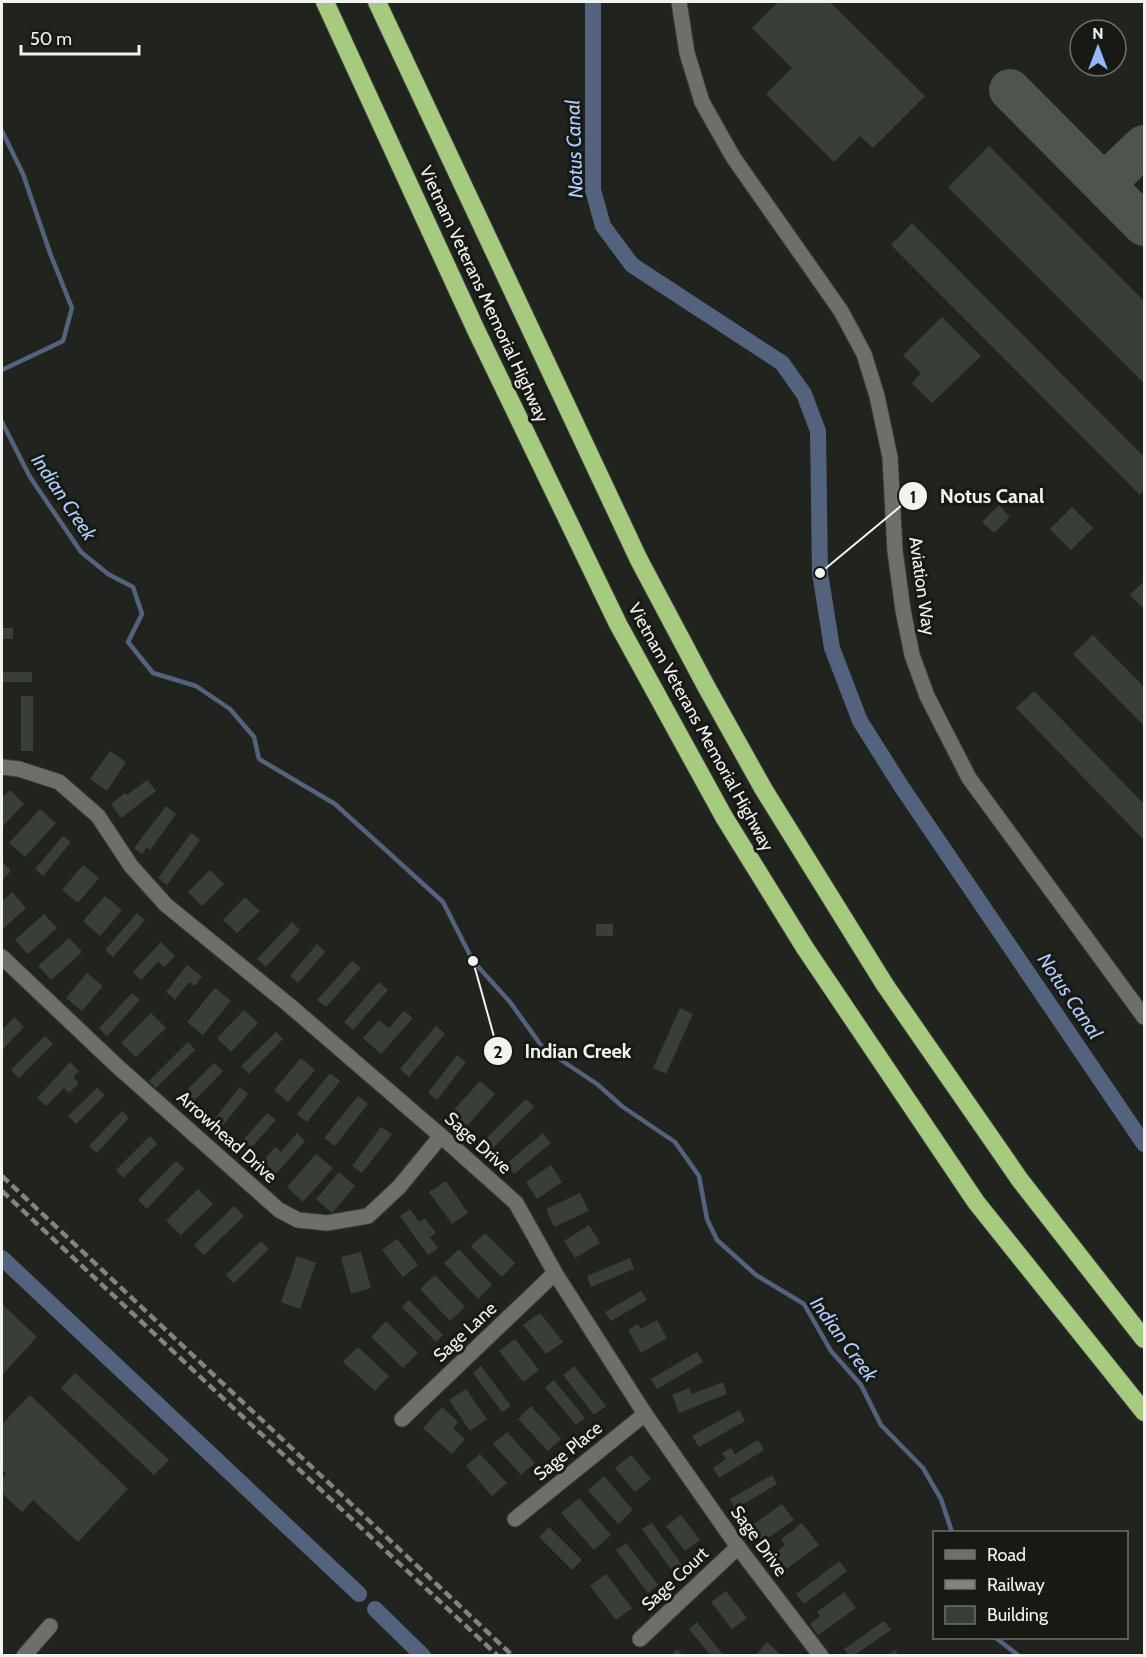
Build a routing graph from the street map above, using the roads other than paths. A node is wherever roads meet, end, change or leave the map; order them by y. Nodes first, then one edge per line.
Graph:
1 (325, 2) edge
2 (377, 2) edge
3 (679, 2) edge
4 (2, 767) edge
5 (2, 957) edge
6 (1144, 1017) edge
7 (441, 1136) junction
8 (555, 1273) junction
9 (1144, 1338) edge
10 (1144, 1412) edge
11 (645, 1414) junction
12 (402, 1419) dead end
13 (515, 1519) dead end
14 (738, 1547) junction
15 (50, 1626) dead end
16 (640, 1639) dead end
17 (24, 1656) edge
18 (821, 1656) edge

1 - 10 highway, Vietnam Veterans Memorial Highway
2 - 9 highway
3 - 6 street, Aviation Way
4 - 7 street, Sage Drive
5 - 7 street, Arrowhead Drive
7 - 8 street, Sage Drive
8 - 11 street, Sage Drive
8 - 12 street, Sage Lane
11 - 13 street, Sage Place
11 - 14 street, Sage Drive
14 - 16 street, Sage Court
14 - 18 street, Sage Drive
15 - 17 street

